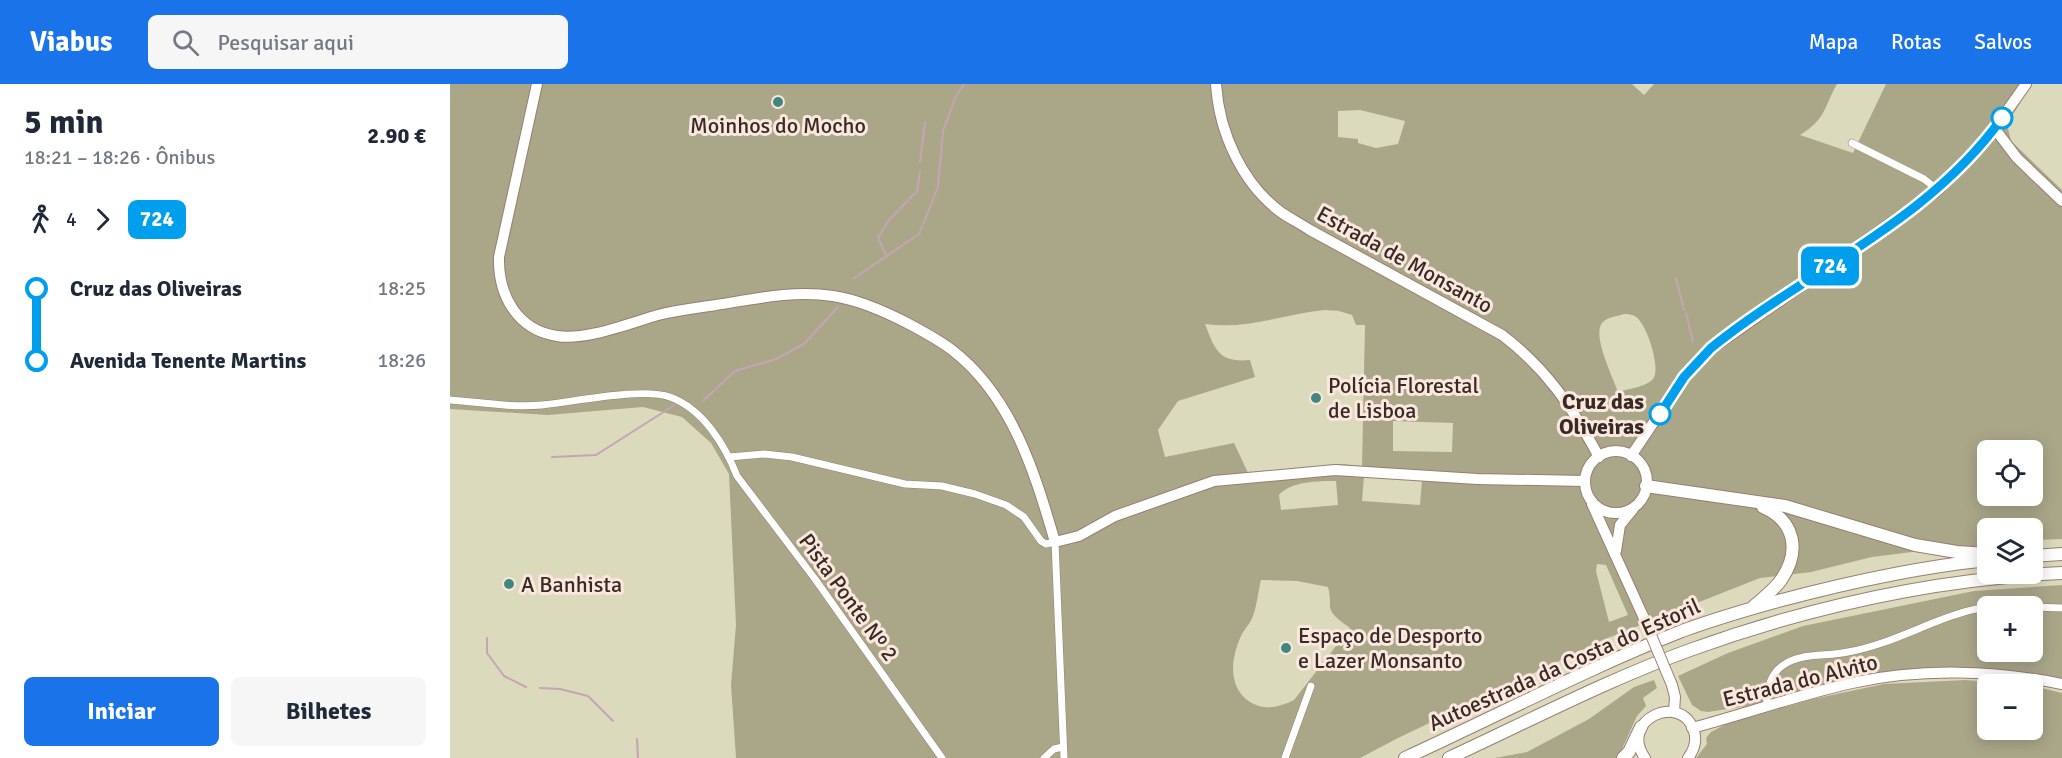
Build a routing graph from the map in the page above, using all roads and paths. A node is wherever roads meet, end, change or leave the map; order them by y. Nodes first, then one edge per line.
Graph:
1 (537, 84) edge
2 (1216, 84) edge
3 (2026, 84) edge
4 (1995, 129) junction
5 (1852, 143) dead end
6 (1938, 190) junction
7 (2062, 201) edge
8 (450, 400) edge
9 (1631, 456) junction
10 (729, 457) junction
11 (1599, 457) junction
12 (1585, 481) junction
13 (1646, 486) junction
14 (1589, 497) junction
15 (1751, 502) junction
16 (1635, 506) junction
17 (1055, 542) junction
18 (1616, 552) junction
19 (1977, 553) edge
20 (2062, 554) edge
21 (2043, 555) edge
22 (1977, 561) edge
23 (2062, 573) edge
24 (2043, 607) edge
25 (2062, 608) edge
26 (1751, 609) junction
27 (1977, 610) edge
28 (2062, 684) edge
29 (1311, 686) dead end
30 (1766, 708) junction
31 (1674, 712) junction
32 (1641, 727) junction
33 (1692, 728) junction
34 (1490, 739) junction
35 (1063, 747) junction
36 (942, 758) edge
37 (1044, 758) edge
38 (1064, 758) edge
39 (1285, 758) edge
40 (1405, 758) edge
41 (1449, 758) edge
42 (1470, 758) edge
43 (1623, 758) edge
44 (1646, 758) edge
45 (1688, 758) edge

1 - 17 street
2 - 11 street, Estrada de Monsanto
3 - 4 street
4 - 6 street
4 - 7 street
5 - 6 street
6 - 9 street
8 - 10 street, Pista Ponte Nº 2
9 - 11 street
9 - 13 street
10 - 17 street
10 - 36 street, Pista Ponte Nº 2
11 - 12 street
12 - 14 street
12 - 17 street
13 - 15 highway
13 - 16 street
14 - 16 street
14 - 18 street
15 - 19 highway
15 - 26 highway
16 - 18 street
17 - 35 street
18 - 31 street, bridge
20 - 21 highway
22 - 26 highway, Autoestrada da Costa do Estoril
23 - 34 highway, Autoestrada da Costa do Estoril
24 - 25 street
26 - 40 highway, Autoestrada da Costa do Estoril
27 - 30 street
28 - 30 street, Estrada do Alvito
29 - 39 street
30 - 33 street, Estrada do Alvito
31 - 32 street
31 - 33 street
32 - 43 highway
32 - 44 street
33 - 45 street
34 - 41 highway, Autoestrada da Costa do Estoril
34 - 42 highway
35 - 37 street
35 - 38 street

